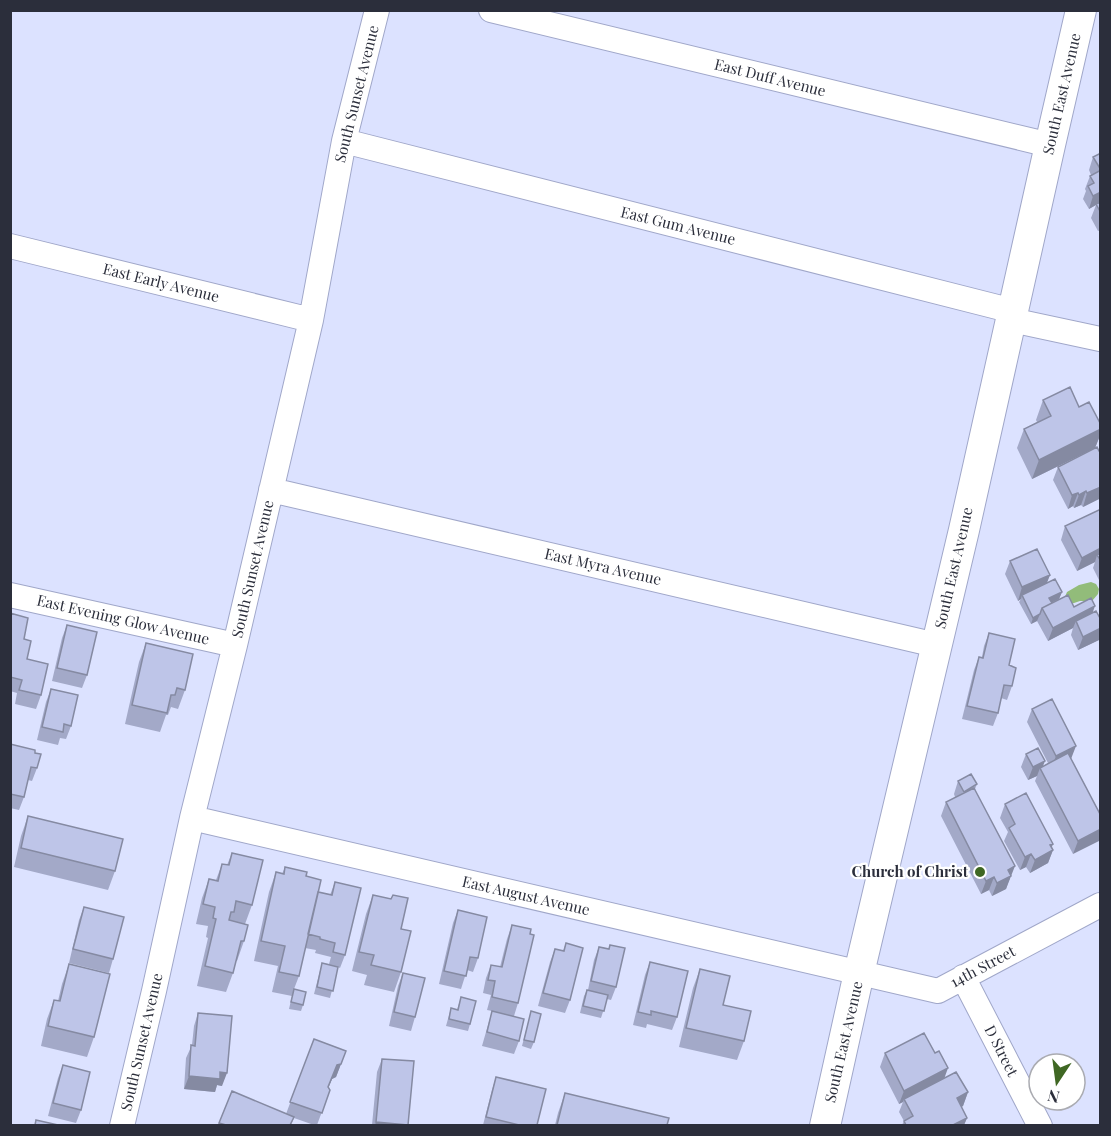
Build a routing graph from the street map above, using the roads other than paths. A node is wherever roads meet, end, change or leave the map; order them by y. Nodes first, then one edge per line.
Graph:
1 (378, 10) edge
2 (491, 10) edge
3 (1082, 10) edge
4 (344, 141) junction
5 (1050, 145) junction
6 (10, 246) edge
7 (1012, 315) junction
8 (311, 320) junction
9 (1101, 339) edge
10 (271, 490) junction
11 (10, 595) edge
12 (235, 645) junction
13 (936, 645) junction
14 (192, 818) junction
15 (1101, 905) edge
16 (859, 973) junction
17 (963, 977) junction
18 (122, 1125) edge
19 (825, 1125) edge
20 (1040, 1125) edge

1 - 4 street, South Sunset Avenue
2 - 5 street, East Duff Avenue
3 - 5 street, South East Avenue
4 - 7 street, East Gum Avenue
4 - 8 street, South Sunset Avenue
5 - 7 street, South East Avenue
6 - 8 street, East Early Avenue
7 - 9 street, East Gum Avenue
7 - 13 street, South East Avenue
8 - 10 street, South Sunset Avenue
10 - 12 street, South Sunset Avenue
10 - 13 street, East Myra Avenue
11 - 12 street, East Evening Glow Avenue
12 - 14 street, South Sunset Avenue
13 - 16 street, South East Avenue
14 - 16 street, East August Avenue
14 - 18 street, South Sunset Avenue
15 - 17 street, 14th Street
16 - 17 street, 14th Street
16 - 19 street, South East Avenue
17 - 20 street, D Street

